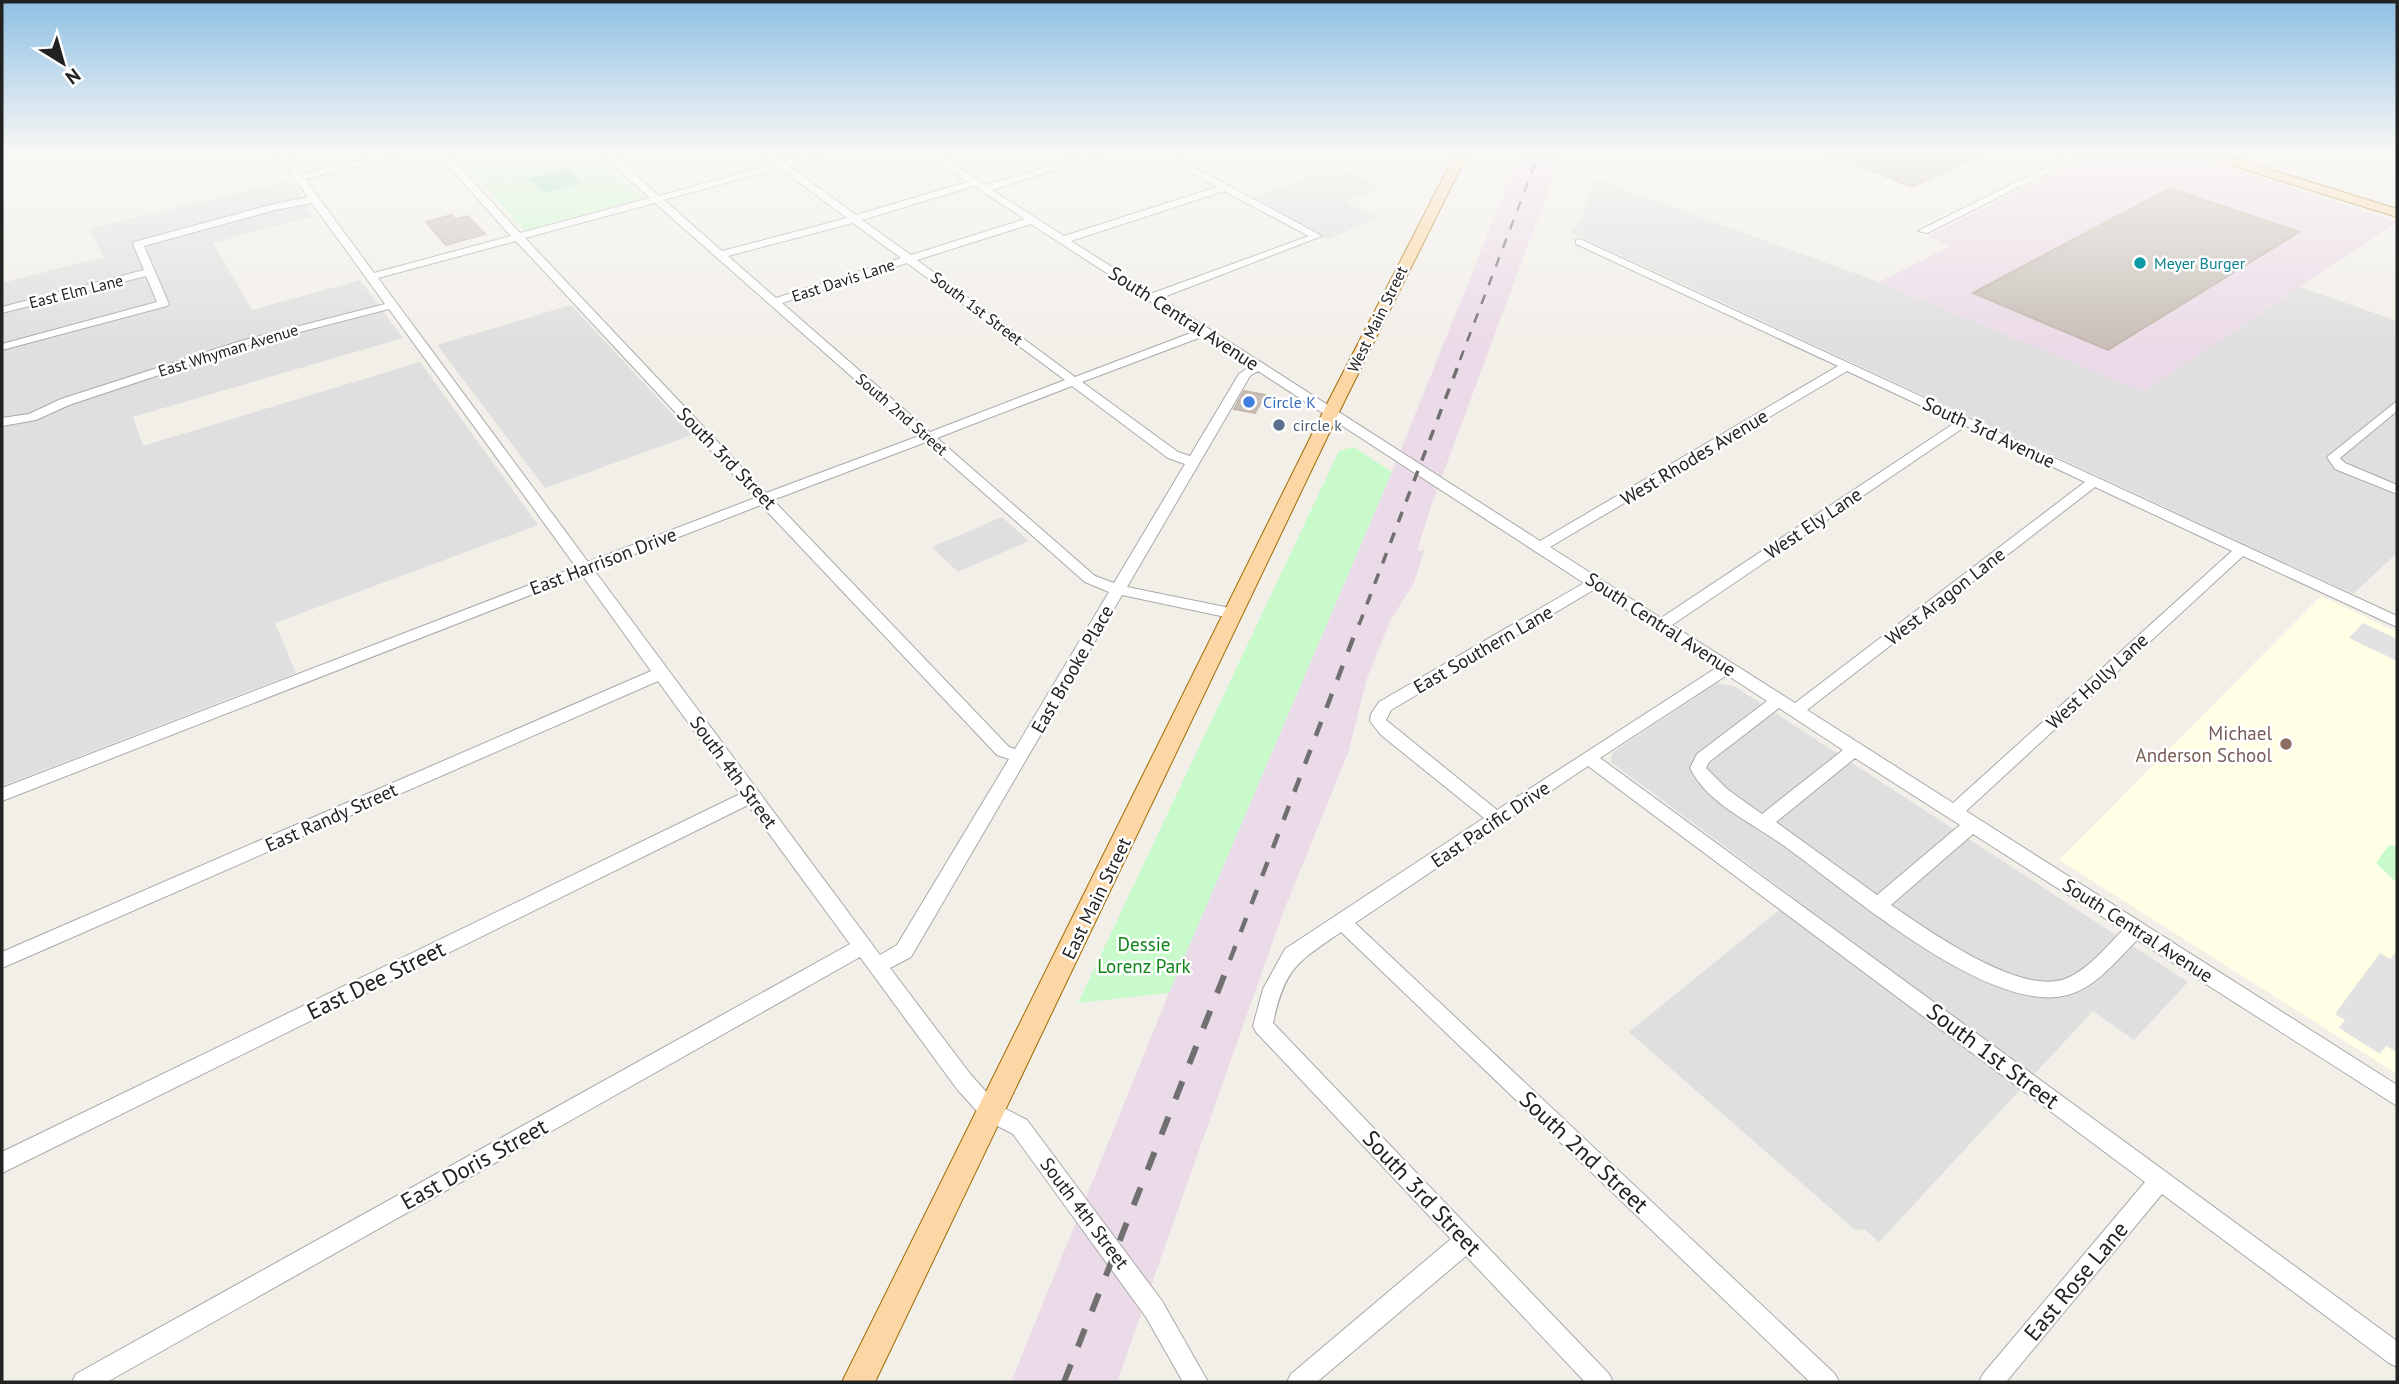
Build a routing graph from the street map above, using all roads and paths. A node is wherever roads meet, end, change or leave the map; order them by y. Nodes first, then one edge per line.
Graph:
1 (247, 216) edge
2 (328, 216) edge
3 (500, 216) edge
4 (594, 216) edge
5 (674, 216) edge
6 (852, 216) edge
7 (863, 216) edge
8 (1025, 216) edge
9 (1138, 216) edge
10 (1279, 216) edge
11 (1431, 216) edge
12 (1954, 216) edge
13 (855, 218) junction
14 (1032, 220) junction
15 (1923, 231) dead end
16 (519, 236) junction
17 (1063, 240) junction
18 (1580, 242) dead end
19 (719, 255) junction
20 (909, 258) junction
21 (150, 272) junction
22 (371, 277) junction
23 (1153, 297) junction
24 (774, 302) junction
25 (393, 305) junction
26 (2, 310) edge
27 (1206, 331) junction
28 (2, 347) edge
29 (1259, 366) junction
30 (1847, 366) junction
31 (1076, 382) junction
32 (2397, 405) edge
33 (1332, 413) junction
34 (2, 420) edge
35 (1965, 421) junction
36 (930, 438) junction
37 (1193, 462) junction
38 (2094, 481) junction
39 (2397, 490) edge
40 (766, 498) junction
41 (1540, 547) junction
42 (2241, 550) junction
43 (585, 568) junction
44 (1595, 583) junction
45 (1118, 590) junction
46 (1234, 614) junction
47 (2397, 622) edge
48 (1661, 625) junction
49 (1728, 668) junction
50 (661, 673) junction
51 (1779, 700) junction
52 (1795, 711) junction
53 (1855, 749) junction
54 (1020, 757) junction
55 (1588, 758) junction
56 (2, 795) edge
57 (751, 796) junction
58 (1954, 812) junction
59 (1497, 819) junction
60 (1764, 822) junction
61 (1973, 824) junction
62 (1879, 904) junction
63 (1342, 922) junction
64 (2136, 929) junction
65 (863, 946) junction
66 (2, 960) edge
67 (877, 966) junction
68 (1269, 997) joint
69 (2397, 1096) edge
70 (991, 1112) junction
71 (2, 1163) edge
72 (2160, 1180) junction
73 (1467, 1240) junction
74 (2397, 1355) edge
75 (84, 1382) edge
76 (858, 1382) edge
77 (1196, 1382) edge
78 (1299, 1382) edge
79 (1601, 1382) edge
80 (1827, 1382) edge
81 (1991, 1382) edge

1 - 21 street
2 - 22 street, South 4th Street
3 - 16 street, South 3rd Street
4 - 16 street
5 - 19 street, South 2nd Street
6 - 13 street, South 1st Street
7 - 13 street
8 - 14 street, South Central Avenue
9 - 17 street
10 - 23 street
11 - 33 main road, West Main Street
12 - 15 street
13 - 19 street
13 - 20 street, South 1st Street
14 - 17 street, South Central Avenue
14 - 20 street, East Davis Lane
16 - 22 street
16 - 40 street, South 3rd Street
17 - 23 street, South Central Avenue
18 - 30 street, South 3rd Avenue
19 - 24 street, South 2nd Street
20 - 24 street, East Davis Lane
20 - 31 street, South 1st Street
21 - 26 street, East Elm Lane
21 - 28 street
22 - 25 street, South 4th Street
23 - 27 street, South Central Avenue
24 - 36 street, South 2nd Street
25 - 34 street, East Whyman Avenue
25 - 43 street, South 4th Street
27 - 29 street, South Central Avenue
27 - 31 street, East Harrison Drive
29 - 33 street, South Central Avenue
29 - 37 street, East Brooke Place
30 - 35 street, South 3rd Avenue
30 - 41 street, West Rhodes Avenue
31 - 36 street, East Harrison Drive
31 - 37 street, South 1st Street
32 - 39 street
33 - 41 street, South Central Avenue
33 - 46 main road, East Main Street
35 - 38 street, South 3rd Avenue
35 - 48 street, West Ely Lane
36 - 40 street, East Harrison Drive
36 - 45 street, South 2nd Street
37 - 45 street, East Brooke Place
38 - 42 street, South 3rd Avenue
38 - 52 street, West Aragon Lane
40 - 43 street, East Harrison Drive
40 - 54 street, South 3rd Street
41 - 44 street, South Central Avenue
42 - 47 street, South 3rd Avenue
42 - 58 street, West Holly Lane
43 - 50 street, South 4th Street
43 - 56 street, East Harrison Drive
44 - 48 street, South Central Avenue
44 - 59 street, East Southern Lane
45 - 46 street, South 2nd Street
45 - 54 street, East Brooke Place
46 - 70 main road, East Main Street
48 - 49 street, South Central Avenue
49 - 51 street, South Central Avenue
49 - 55 street, East Pacific Drive
50 - 57 street, South 4th Street
50 - 66 street, East Randy Street
51 - 52 street, South Central Avenue
51 - 60 street
52 - 53 street, South Central Avenue
53 - 58 street, South Central Avenue
53 - 60 street
54 - 67 street, East Brooke Place
55 - 59 street, East Pacific Drive
55 - 72 street, South 1st Street
57 - 65 street, South 4th Street
57 - 71 street, East Dee Street
58 - 61 street, South Central Avenue
59 - 63 street, East Pacific Drive
60 - 62 street
61 - 62 street
61 - 64 street, South Central Avenue
62 - 64 street
63 - 68 street, East Pacific Drive
63 - 80 street, South 2nd Street
64 - 69 street, South Central Avenue
65 - 67 street, South 4th Street
65 - 75 street, East Doris Street
67 - 70 street, South 4th Street
68 - 73 street, South 3rd Street
70 - 76 main road, East Main Street
70 - 77 street, South 4th Street
72 - 74 street, South 1st Street
72 - 81 street, East Rose Lane
73 - 78 street
73 - 79 street, South 3rd Street

